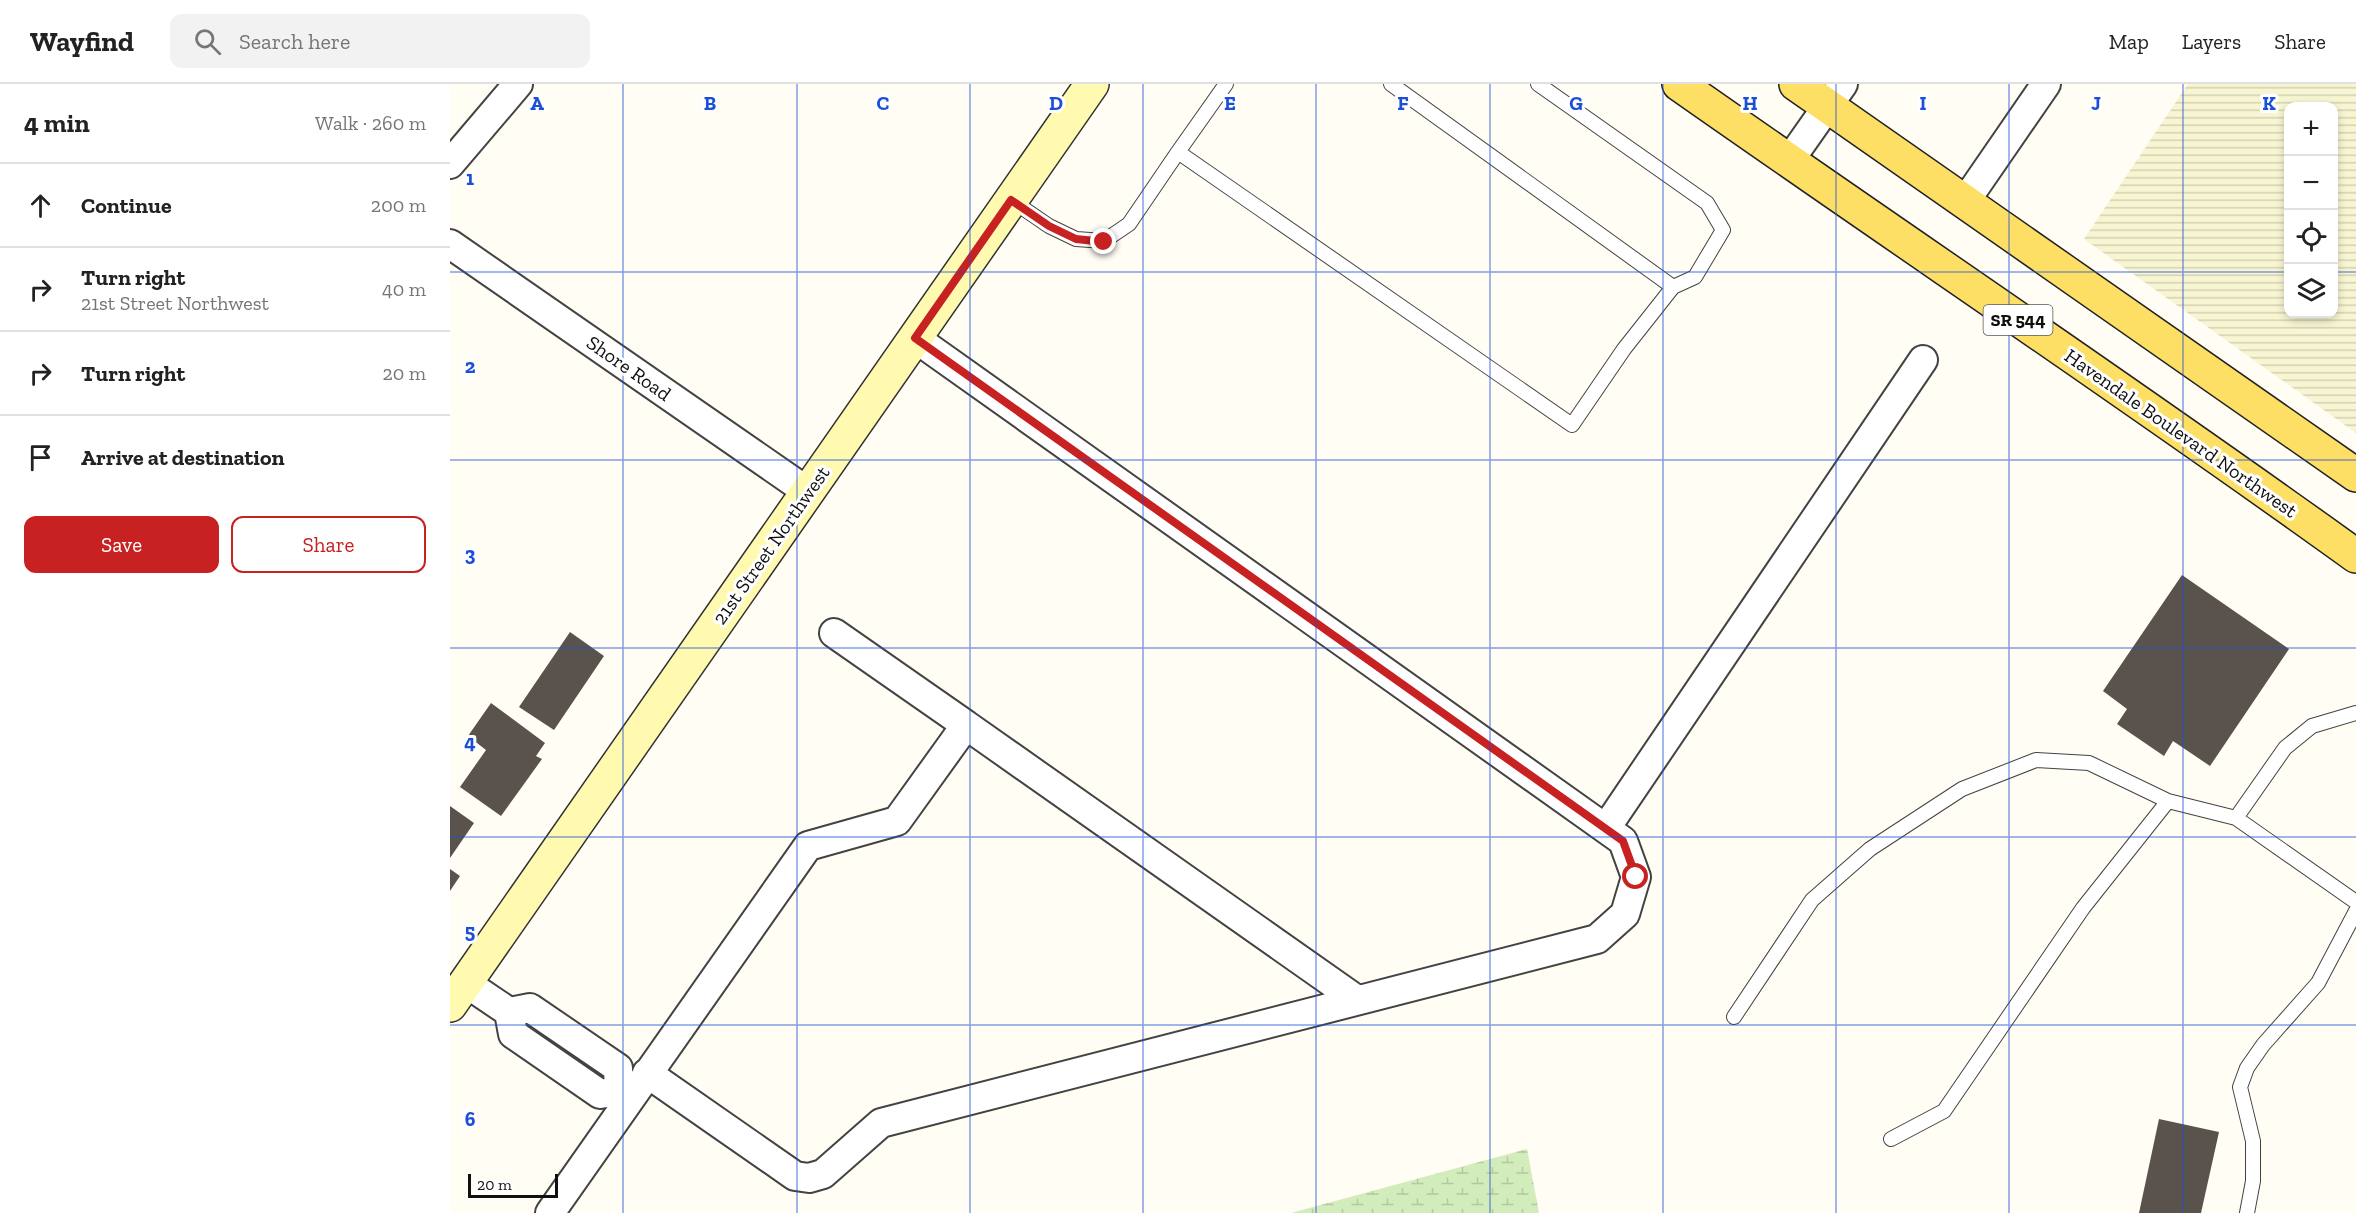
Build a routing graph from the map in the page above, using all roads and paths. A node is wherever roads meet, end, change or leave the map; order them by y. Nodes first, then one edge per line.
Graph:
1 (518, 84) edge
2 (1092, 84) edge
3 (1226, 84) edge
4 (1391, 84) edge
5 (1538, 84) edge
6 (1679, 84) edge
7 (1796, 84) edge
8 (2046, 84) edge
9 (1835, 95) edge
10 (1178, 152) junction
11 (1789, 161) junction
12 (450, 164) edge
13 (1011, 200) junction
14 (1964, 203) junction
15 (450, 244) edge
16 (1673, 287) junction
17 (915, 338) junction
18 (1923, 360) dead end
19 (2356, 475) edge
20 (808, 492) junction
21 (2356, 556) edge
22 (834, 633) dead end
23 (2356, 713) edge
24 (966, 725) junction
25 (2168, 801) junction
26 (2236, 818) junction
27 (1606, 828) junction
28 (2356, 902) edge
29 (2356, 911) edge
30 (458, 994) edge
31 (1357, 1000) junction
32 (509, 1012) junction
33 (1734, 1017) dead end
34 (546, 1019) junction
35 (529, 1045) junction
36 (647, 1073) junction
37 (624, 1094) junction
38 (1891, 1139) dead end
39 (550, 1213) edge
40 (2247, 1213) edge

1 - 12 street
2 - 13 street, 21st Street Northwest
3 - 10 lane
4 - 16 lane
5 - 16 lane
6 - 11 main road, Havendale Boulevard Northwest / SR 544
7 - 9 main road
8 - 14 street
9 - 11 street
9 - 14 main road
10 - 13 lane
10 - 16 lane
11 - 21 main road, Havendale Boulevard Northwest / SR 544
13 - 17 street, 21st Street Northwest
14 - 19 main road
15 - 20 street, Shore Road
17 - 20 street, 21st Street Northwest
17 - 27 street
18 - 27 street
20 - 30 street, 21st Street Northwest
22 - 24 street
23 - 26 lane
24 - 31 street
24 - 36 street
25 - 26 lane
25 - 33 lane
25 - 38 lane
26 - 28 lane
27 - 31 street
29 - 40 lane
30 - 32 street
31 - 36 street
32 - 34 street
32 - 35 street
34 - 35 street
34 - 37 street
35 - 37 street
36 - 37 street
37 - 39 street

